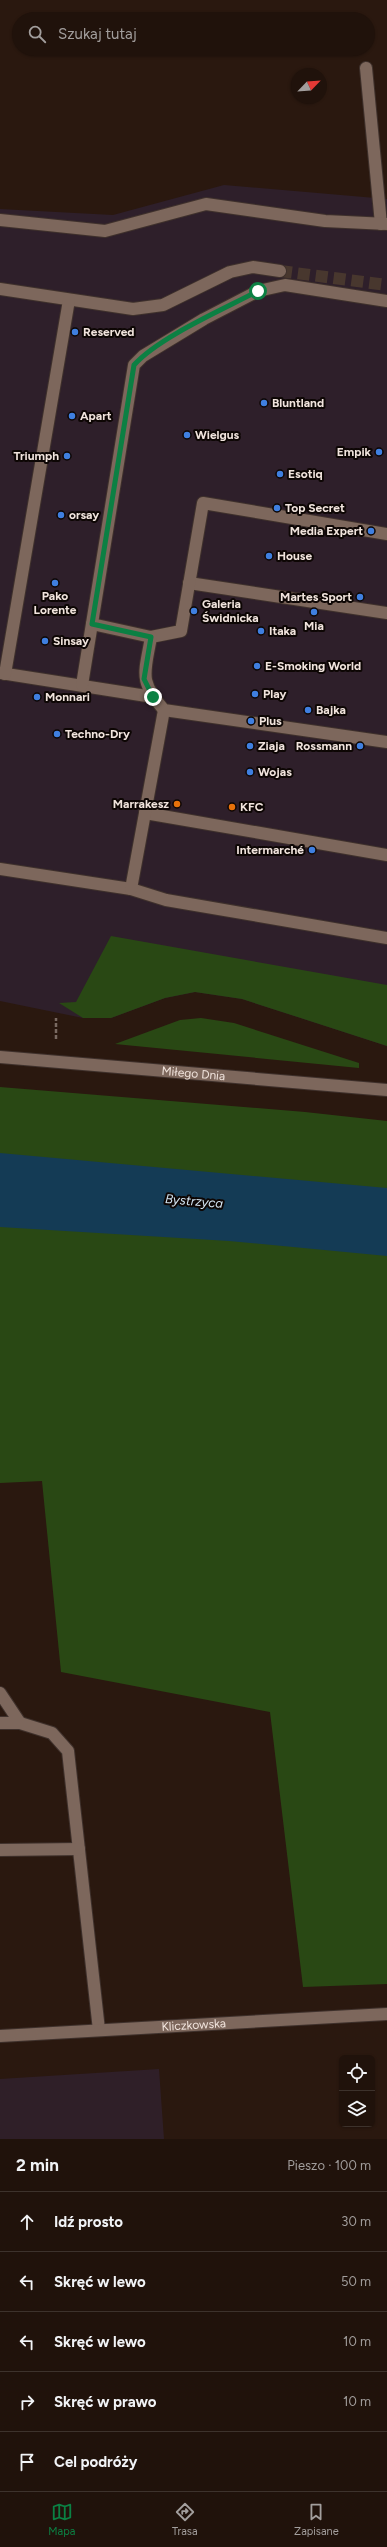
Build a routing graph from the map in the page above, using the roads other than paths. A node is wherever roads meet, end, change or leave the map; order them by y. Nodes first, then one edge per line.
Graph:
1 (366, 68) dead end
2 (0, 220) edge
3 (384, 224) edge
4 (280, 271) tunnel mouth
5 (0, 289) edge
6 (69, 300) junction
7 (387, 301) edge
8 (387, 534) edge
9 (189, 583) junction
10 (387, 613) edge
11 (92, 624) junction
12 (151, 637) junction
13 (3, 674) edge
14 (82, 684) junction
15 (153, 697) junction
16 (164, 710) junction
17 (387, 742) edge
18 (145, 813) junction
19 (387, 855) edge
20 (0, 869) edge
21 (131, 889) junction
22 (387, 938) edge
23 (0, 1057) edge
24 (387, 1090) edge
25 (0, 1693) edge
26 (0, 1723) edge
27 (20, 1723) junction
28 (79, 1849) junction
29 (0, 1850) edge
30 (387, 2014) edge
31 (98, 2030) junction
32 (0, 2036) edge

1 - 3 street
2 - 3 street
4 - 6 street
5 - 6 street
6 - 13 street
7 - 11 street
8 - 9 street
9 - 10 street
9 - 12 street
11 - 12 street
11 - 14 street
12 - 15 street
13 - 14 street
14 - 15 street
15 - 16 street
16 - 17 street
16 - 18 street
18 - 19 street
18 - 21 street
20 - 21 street
21 - 22 street
23 - 24 street, Miłego Dnia
25 - 27 street
26 - 27 street
27 - 28 street
28 - 29 street
28 - 31 street
30 - 31 street, Kliczkowska
31 - 32 street, Kliczkowska

